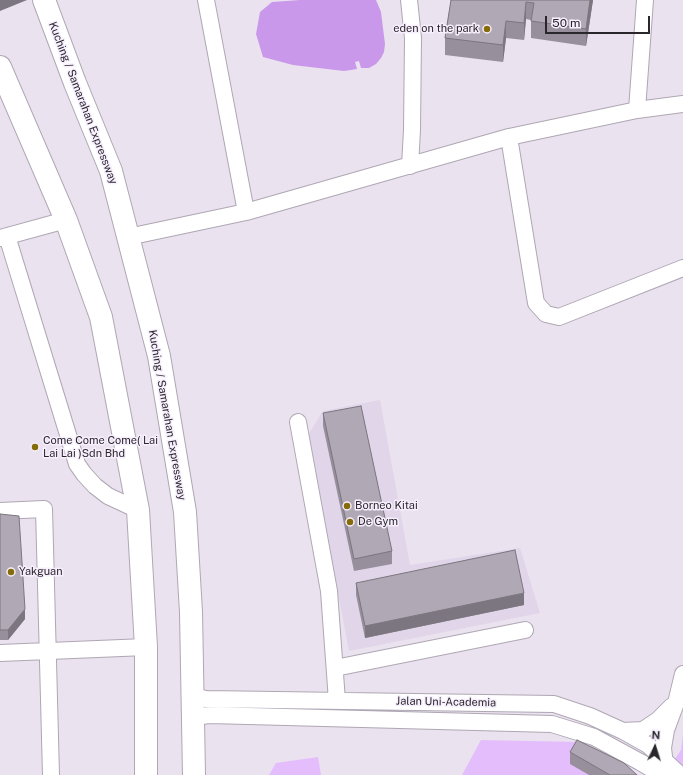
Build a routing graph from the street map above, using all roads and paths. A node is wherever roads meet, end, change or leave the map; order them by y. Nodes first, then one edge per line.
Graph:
1 (44, 0) edge
2 (206, 0) edge
3 (409, 0) edge
4 (644, 0) edge
5 (0, 67) edge
6 (683, 104) edge
7 (637, 110) junction
8 (509, 137) junction
9 (410, 166) junction
10 (246, 212) junction
11 (66, 220) junction
12 (3, 237) edge
13 (128, 237) junction
14 (683, 268) edge
15 (298, 422) dead end
16 (138, 510) junction
17 (0, 511) edge
18 (525, 630) dead end
19 (146, 647) junction
20 (47, 651) junction
21 (0, 652) edge
22 (335, 668) junction
23 (683, 674) edge
24 (192, 694) junction
25 (337, 701) junction
26 (676, 703) junction
27 (193, 719) junction
28 (623, 731) junction
29 (664, 770) edge
30 (51, 775) edge
31 (146, 775) edge
32 (194, 775) edge
33 (680, 775) edge

1 - 13 highway, Kuching / Samarahan Expressway
2 - 10 street
3 - 9 street
4 - 7 street
5 - 11 highway
6 - 7 street
7 - 8 street
8 - 9 street
8 - 14 street
9 - 10 street
10 - 13 street
11 - 12 street
11 - 16 highway
12 - 16 street
13 - 24 highway, Kuching / Samarahan Expressway
15 - 22 street
16 - 19 highway
17 - 20 street
18 - 22 street
19 - 20 street
19 - 31 highway
20 - 21 street
20 - 30 street
22 - 25 street
23 - 26 street
24 - 25 street, Jalan Uni-Academia
24 - 27 highway, Kuching / Samarahan Expressway
25 - 28 street, Jalan Uni-Academia
26 - 28 street
26 - 29 street
27 - 29 street, Jalan Uni-Academia
27 - 32 highway, Kuching / Samarahan Expressway
28 - 29 street, Jalan Uni-Academia
29 - 33 street, Jalan Uni-Academia

